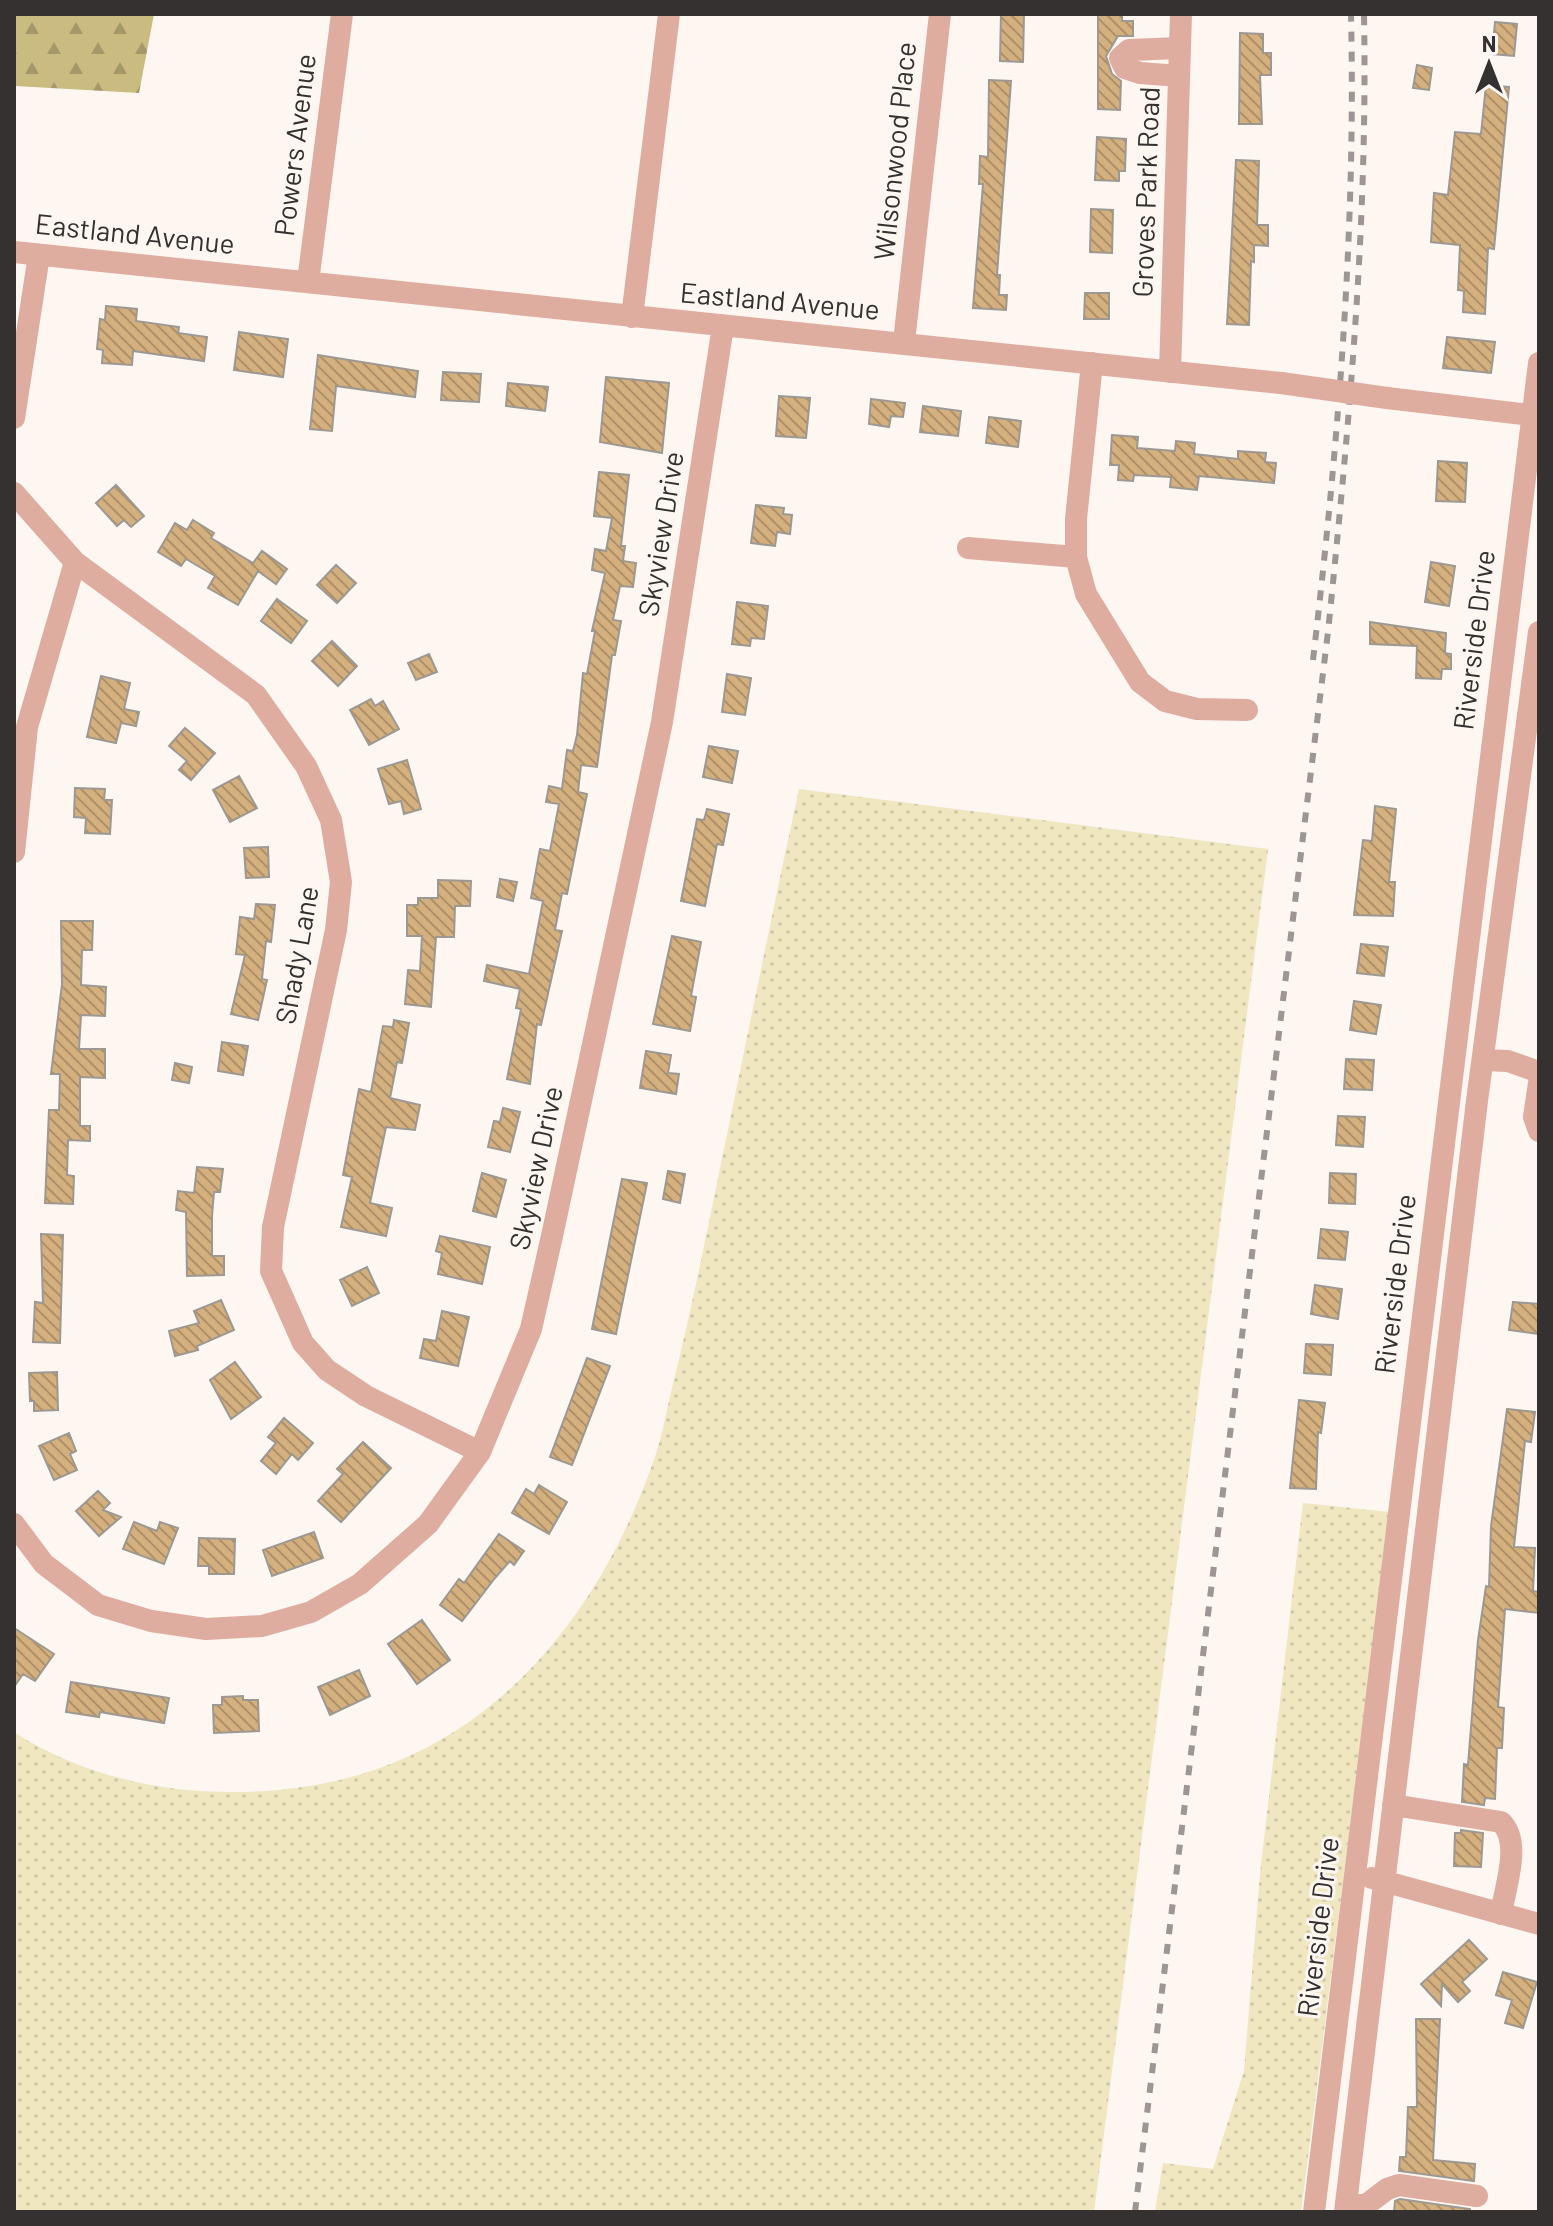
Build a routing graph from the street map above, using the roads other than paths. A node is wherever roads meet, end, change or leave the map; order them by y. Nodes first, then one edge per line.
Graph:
1 (342, 14) edge
2 (669, 14) edge
3 (940, 14) edge
4 (1181, 14) edge
5 (1180, 48) junction
6 (1179, 76) junction
7 (14, 252) edge
8 (39, 255) junction
9 (308, 282) junction
10 (632, 317) junction
11 (723, 326) junction
12 (904, 342) junction
13 (1092, 363) junction
14 (1539, 363) edge
15 (1170, 372) junction
16 (1536, 415) edge
17 (14, 418) edge
18 (14, 493) edge
19 (968, 548) dead end
20 (1076, 557) junction
21 (75, 562) junction
22 (1539, 632) edge
23 (1247, 710) dead end
24 (1491, 742) junction
25 (1532, 747) edge
26 (14, 852) edge
27 (1483, 1060) junction
28 (1539, 1072) edge
29 (1539, 1083) edge
30 (1539, 1131) edge
31 (480, 1452) junction
32 (1401, 1497) junction
33 (1432, 1501) junction
34 (14, 1524) edge
35 (1393, 1805) junction
36 (1355, 1873) junction
37 (1384, 1881) junction
38 (1501, 1914) junction
39 (1539, 1924) edge
40 (1477, 2196) dead end
41 (1345, 2208) edge
42 (1314, 2212) edge

1 - 9 street, Powers Avenue
2 - 10 street
3 - 12 street, Wilsonwood Place
4 - 5 street, Groves Park Road
5 - 6 street, Groves Park Road
5 - 6 street
6 - 15 street, Groves Park Road
7 - 8 street, Eastland Avenue
8 - 9 street, Eastland Avenue
8 - 17 street
9 - 10 street, Eastland Avenue
10 - 11 street, Eastland Avenue
11 - 12 street, Eastland Avenue
11 - 31 street, Skyview Drive
12 - 13 street, Eastland Avenue
13 - 15 street, Eastland Avenue
13 - 20 street
14 - 16 street, Riverside Drive
15 - 16 street, Eastland Avenue, bridge
16 - 24 street, Riverside Drive
18 - 21 street, Shady Lane
19 - 20 street
20 - 23 street
21 - 26 street
21 - 31 street, Shady Lane
22 - 25 street
24 - 25 street
24 - 32 street, Riverside Drive
25 - 27 street
27 - 28 street
27 - 33 street
29 - 30 street
31 - 34 street, Skyview Drive
32 - 33 street
32 - 36 street, Riverside Drive
33 - 35 street
35 - 37 street
35 - 38 street
36 - 37 street
36 - 42 street, Riverside Drive
37 - 38 street
37 - 41 street
38 - 39 street
40 - 41 street

